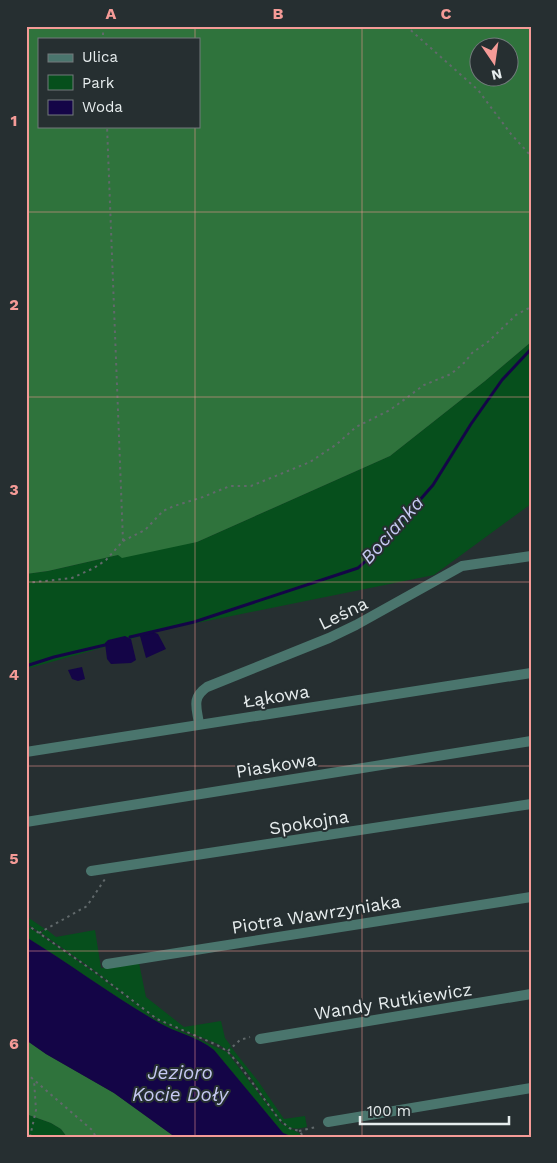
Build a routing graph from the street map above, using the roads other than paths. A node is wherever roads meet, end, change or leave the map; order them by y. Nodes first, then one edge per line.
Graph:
1 (531, 556) edge
2 (531, 673) edge
3 (199, 724) junction
4 (531, 741) edge
5 (26, 752) edge
6 (531, 804) edge
7 (26, 822) edge
8 (91, 871) dead end
9 (531, 897) edge
10 (107, 964) dead end
11 (531, 994) edge
12 (257, 1037) road end
13 (531, 1088) edge
14 (328, 1122) dead end

1 - 3 street, Leśna
2 - 3 street, Łąkowa
3 - 5 street, Łąkowa
4 - 7 street, Piaskowa
6 - 8 street, Spokojna
9 - 10 street, Piotra Wawrzyniaka
11 - 12 street, Wandy Rutkiewicz
13 - 14 street

